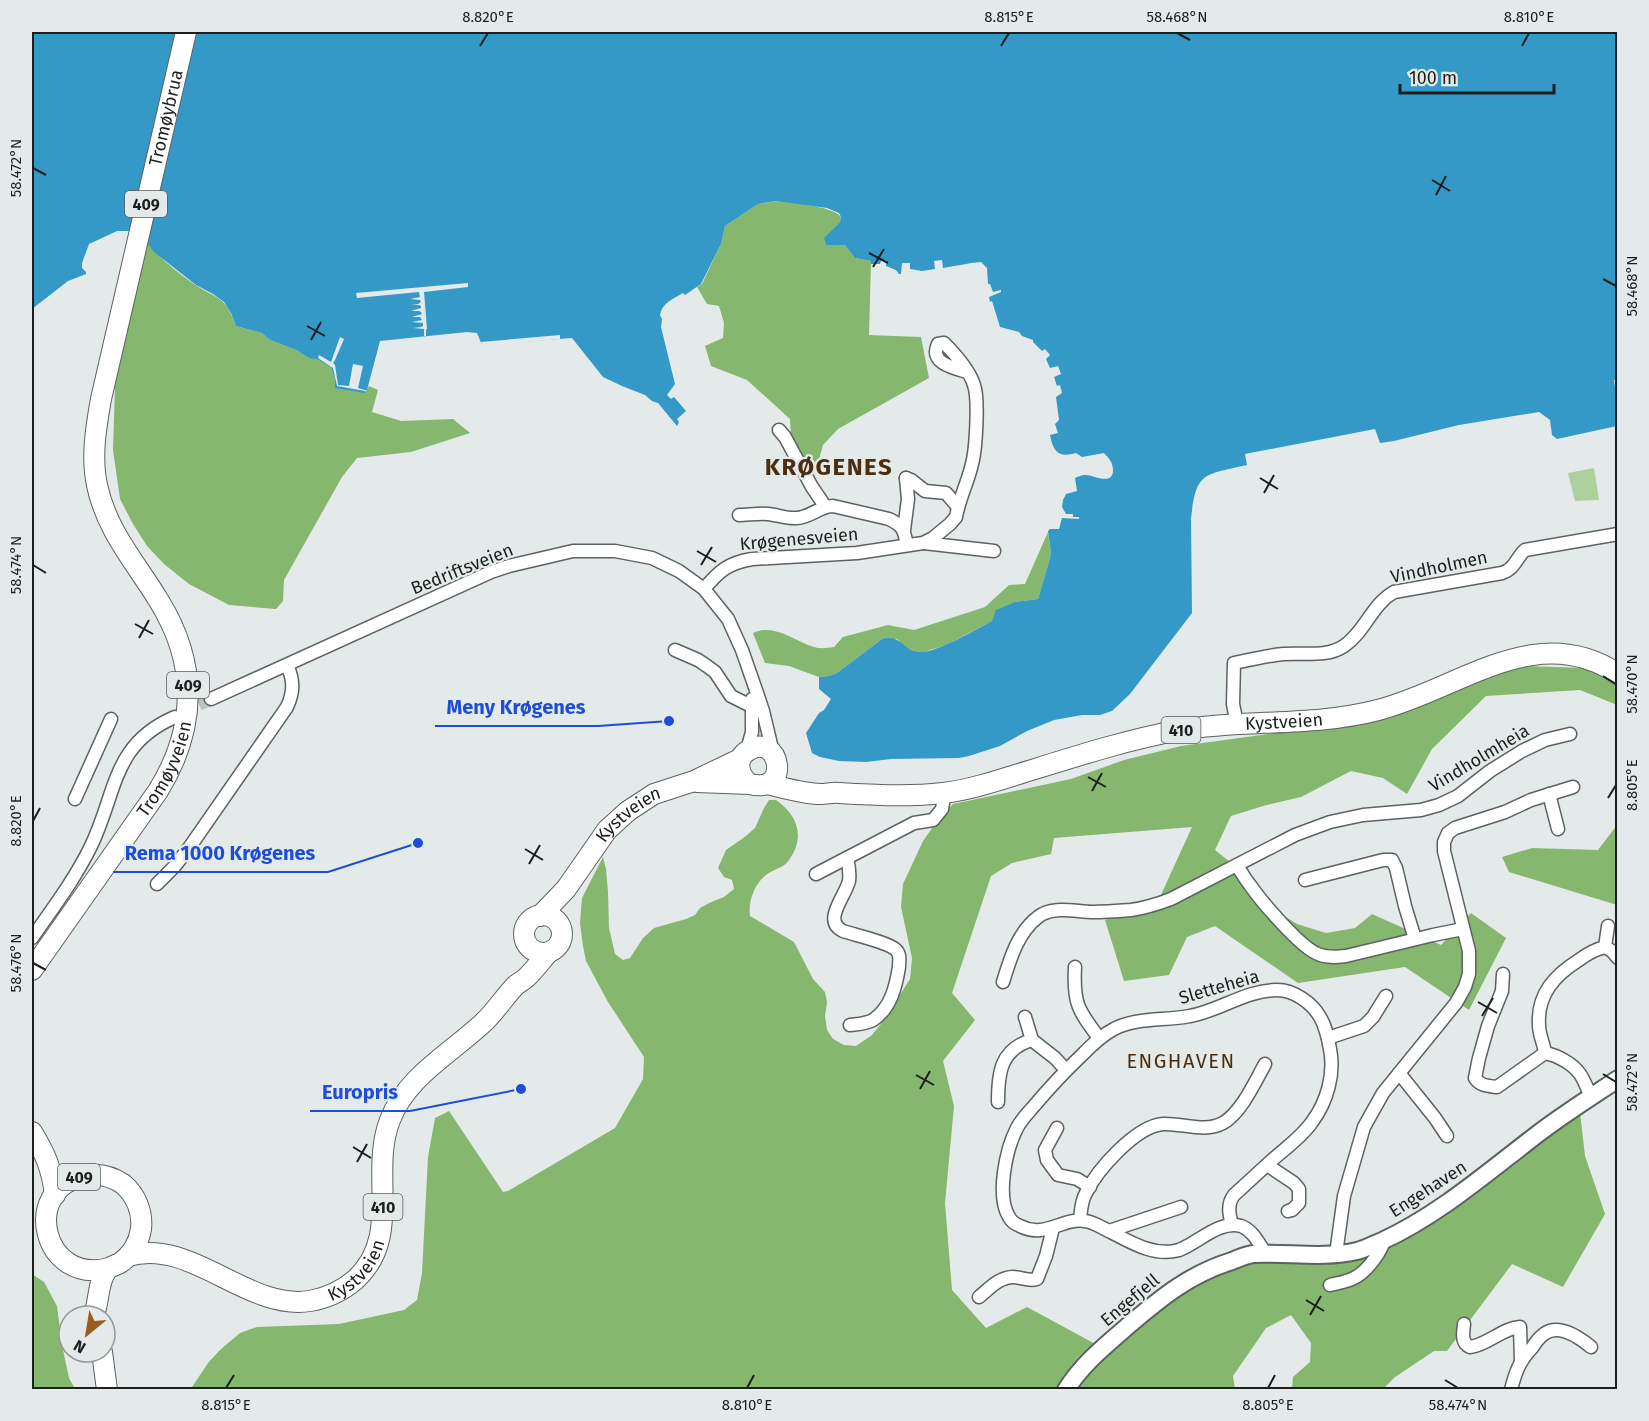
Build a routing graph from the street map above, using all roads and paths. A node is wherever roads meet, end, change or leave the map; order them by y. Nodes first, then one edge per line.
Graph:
1 (186, 32) edge
2 (967, 372) dead end
3 (106, 377) joint
4 (779, 430) dead end
5 (825, 506) junction
6 (958, 507) junction
7 (739, 515) dead end
8 (904, 530) junction
9 (1617, 534) edge
10 (923, 543) junction
11 (907, 545) junction
12 (994, 551) dead end
13 (704, 589) junction
14 (675, 650) dead end
15 (286, 665) junction
16 (749, 668) junction
17 (1617, 674) edge
18 (212, 699) tunnel mouth
19 (753, 707) junction
20 (175, 717) tunnel mouth
21 (111, 719) dead end
22 (1237, 724) junction
23 (1570, 734) dead end
24 (744, 755) junction
25 (776, 758) junction
26 (694, 781) junction
27 (759, 784) junction
28 (1573, 787) dead end
29 (833, 792) junction
30 (945, 792) junction
31 (1549, 794) junction
32 (75, 799) dead end
33 (1558, 829) dead end
34 (847, 858) junction
35 (1238, 865) junction
36 (581, 868) junction
37 (816, 874) dead end
38 (1305, 880) dead end
39 (157, 884) dead end
40 (540, 916) junction
41 (561, 926) junction
42 (1608, 926) dead end
43 (1463, 929) junction
44 (32, 938) edge
45 (1415, 939) junction
46 (526, 942) junction
47 (1605, 947) junction
48 (548, 953) junction
49 (1617, 958) edge
50 (1075, 968) dead end
51 (32, 970) edge
52 (1503, 974) dead end
53 (1003, 982) dead end
54 (516, 986) junction
55 (1386, 996) dead end
56 (1025, 1017) dead end
57 (850, 1025) dead end
58 (1099, 1038) junction
59 (1328, 1038) junction
60 (1032, 1040) junction
61 (1545, 1053) junction
62 (1266, 1064) dead end
63 (1066, 1070) junction
64 (1399, 1073) junction
65 (1617, 1079) edge
66 (1592, 1096) junction
67 (999, 1102) dead end
68 (1057, 1128) dead end
69 (32, 1132) edge
70 (1447, 1136) dead end
71 (46, 1155) junction
72 (1267, 1164) junction
73 (79, 1177) junction
74 (1090, 1187) junction
75 (55, 1195) junction
76 (1181, 1207) dead end
77 (1288, 1211) dead end
78 (39, 1219) edge
79 (1080, 1220) junction
80 (142, 1225) junction
81 (1232, 1225) junction
82 (1053, 1228) junction
83 (1109, 1231) junction
84 (41, 1241) edge
85 (1382, 1241) junction
86 (1266, 1254) junction
87 (1336, 1254) junction
88 (128, 1256) junction
89 (175, 1257) junction
90 (1233, 1260) joint
91 (76, 1267) junction
92 (109, 1268) junction
93 (1330, 1285) dead end
94 (979, 1297) dead end
95 (94, 1304) edge
96 (98, 1304) edge
97 (1464, 1324) dead end
98 (1591, 1347) dead end
99 (1521, 1361) junction
100 (104, 1364) edge
101 (107, 1389) edge
102 (1066, 1389) edge
103 (1512, 1389) edge

1 - 3 main road, Tromøybrua / 409
2 - 6 street, Krøgenesveien
3 - 51 main road, Tromøyveien / 409
4 - 5 street
5 - 7 street, Krøgenesveien
5 - 8 street, Krøgenesveien
6 - 8 street
6 - 10 street, Krøgenesveien
8 - 11 street
9 - 22 street, Vindholmen
10 - 11 street, Krøgenesveien
10 - 12 street
11 - 13 street, Krøgenesveien
13 - 15 street, Bedriftsveien
13 - 16 street, Bedriftsveien
14 - 19 street
15 - 18 street, Bedriftsveien
15 - 39 street
16 - 19 street, Bedriftsveien
16 - 25 street, Bedriftsveien
17 - 22 main road, Kystveien / 410
19 - 24 street, Bedriftsveien
20 - 44 street
21 - 32 street
22 - 30 main road, Kystveien / 410
23 - 35 street, Vindholmheia
24 - 25 main road, 410
24 - 26 main road, Kystveien / 410
24 - 27 main road
25 - 27 main road
25 - 29 main road, Kystveien / 410
26 - 27 main road, Kystveien / 410
26 - 36 main road, Kystveien / 410
27 - 29 main road, Kystveien / 410
28 - 31 street
29 - 30 main road, Kystveien / 410
30 - 34 street
31 - 33 street
31 - 43 street
34 - 37 street
34 - 57 street
35 - 45 street
35 - 53 street, Vindholmheia
36 - 40 main road, Kystveien / 410
36 - 41 main road, Kystveien / 410
38 - 45 street
40 - 41 main road
40 - 46 main road, 410
41 - 48 main road, 410
42 - 47 street
43 - 45 street
43 - 64 street
46 - 48 main road
46 - 54 main road, Kystveien / 410
47 - 49 street
47 - 61 street
48 - 54 main road, Kystveien / 410
50 - 58 street
52 - 61 street
54 - 89 main road, Kystveien / 410
55 - 59 street
56 - 60 street
58 - 59 street, Sletteheia
58 - 63 street, Sletteheia
59 - 72 street, Sletteheia
60 - 63 street
60 - 67 street
61 - 66 street
62 - 74 street
63 - 82 street, Sletteheia
64 - 70 street
64 - 87 street
65 - 66 street, Engehaven
66 - 85 street, Engehaven
68 - 74 street
69 - 71 main road, 409
71 - 73 main road, 409
71 - 75 main road, 409
72 - 77 street
72 - 81 street, Sletteheia
73 - 75 main road, 409
73 - 80 main road, 409
74 - 79 street
75 - 78 main road, 409
76 - 83 street
78 - 84 main road, 409
79 - 82 street, Sletteheia
79 - 83 street
80 - 88 main road
80 - 89 main road, Kystveien / 410
81 - 83 street
81 - 86 street
82 - 94 street
84 - 91 main road, 409
85 - 87 street, Engehaven
85 - 93 street
86 - 87 street, Engehaven
86 - 90 street, Engehaven
88 - 89 main road, Kystveien / 410
88 - 92 main road
90 - 102 street, Engefjell
91 - 92 main road
91 - 95 main road, 409
92 - 96 main road, 409
97 - 99 street
98 - 99 street
99 - 103 street
100 - 101 main road

